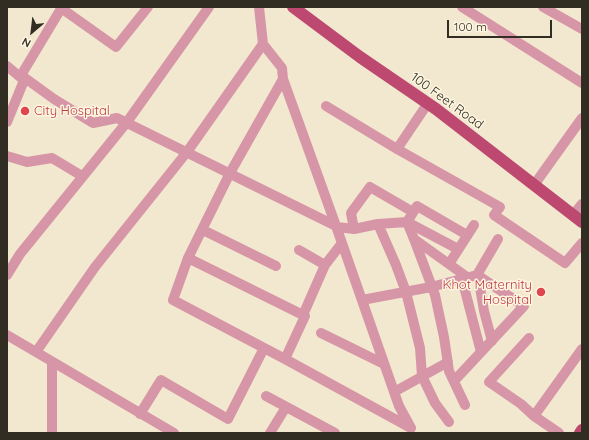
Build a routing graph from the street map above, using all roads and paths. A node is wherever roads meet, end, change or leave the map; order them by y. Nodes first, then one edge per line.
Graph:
1 (61, 7) edge
2 (148, 7) edge
3 (209, 7) edge
4 (259, 7) edge
5 (293, 7) edge
6 (462, 7) edge
7 (542, 7) edge
8 (581, 27) edge
9 (263, 44) junction
10 (7, 66) edge
11 (23, 78) junction
12 (283, 79) junction
13 (582, 83) edge
14 (428, 103) junction
15 (326, 106) dead end
16 (582, 118) edge
17 (7, 122) edge
18 (127, 122) junction
19 (397, 149) junction
20 (187, 152) junction
21 (7, 156) edge
22 (230, 173) junction
23 (82, 176) junction
24 (534, 185) junction
25 (582, 204) edge
26 (413, 212) junction
27 (351, 213) junction
28 (578, 219) edge
29 (407, 222) junction
30 (378, 224) junction
31 (474, 225) dead end
32 (337, 226) junction
33 (354, 228) junction
34 (203, 230) junction
35 (467, 235) junction
36 (414, 239) junction
37 (498, 239) dead end
38 (342, 243) junction
39 (582, 243) edge
40 (458, 249) junction
41 (299, 250) dead end
42 (188, 258) junction
43 (325, 264) junction
44 (449, 264) junction
45 (276, 266) dead end
46 (7, 275) edge
47 (471, 277) junction
48 (431, 287) junction
49 (406, 292) junction
50 (362, 300) junction
51 (303, 315) junction
52 (321, 333) dead end
53 (7, 335) edge
54 (529, 338) dead end
55 (492, 340) junction
56 (264, 348) junction
57 (582, 349) edge
58 (36, 352) junction
59 (481, 352) junction
60 (285, 359) junction
61 (52, 362) junction
62 (448, 362) junction
63 (384, 364) junction
64 (422, 376) junction
65 (454, 381) junction
66 (394, 392) junction
67 (266, 396) dead end
68 (465, 405) dead end
69 (286, 407) junction
70 (140, 414) junction
71 (534, 416) junction
72 (449, 422) dead end
73 (322, 430) edge
74 (582, 430) edge
75 (412, 431) edge
76 (52, 433) edge
77 (174, 433) edge
78 (270, 433) edge
79 (335, 433) edge
80 (559, 433) edge
81 (580, 433) edge

1 - 2 street
1 - 11 street
3 - 18 street
4 - 9 street
5 - 14 main road, 100 Feet Road
6 - 13 street
7 - 8 street
9 - 12 street
9 - 20 street
10 - 11 street
11 - 17 street
11 - 18 street
12 - 22 street
12 - 32 street
14 - 19 street
14 - 24 main road, 100 Feet Road
15 - 19 street
16 - 24 street
18 - 20 street
18 - 23 street
19 - 39 street
20 - 22 street
20 - 58 street
21 - 23 street
22 - 32 street
22 - 34 street
23 - 46 street
24 - 28 main road, 100 Feet Road
25 - 28 street
26 - 27 street
26 - 29 street
26 - 35 street
27 - 32 street
27 - 33 street
29 - 30 street
29 - 36 street
29 - 40 street
30 - 33 street
30 - 49 street
31 - 35 street
32 - 33 street
32 - 38 street
34 - 42 street
34 - 45 street
35 - 40 street
36 - 44 street
36 - 48 street
37 - 47 street
38 - 43 street
38 - 50 street
40 - 44 street
41 - 43 street
42 - 51 street
42 - 56 street
43 - 51 street
44 - 47 street
47 - 48 street
47 - 55 street
47 - 55 street
47 - 59 street
48 - 49 street
48 - 62 street
49 - 50 street
49 - 64 street
50 - 63 street
51 - 60 street
52 - 63 street
53 - 58 street
54 - 71 street
55 - 59 street
56 - 60 street
56 - 70 street
57 - 71 street
58 - 61 street
59 - 65 street
60 - 75 street
61 - 70 street
61 - 76 street
62 - 64 street
62 - 65 street
63 - 66 street
64 - 66 street
64 - 72 street
65 - 68 street
66 - 75 street
67 - 69 street
69 - 73 street
69 - 78 street
70 - 77 street
71 - 80 street
73 - 79 street
74 - 81 main road

